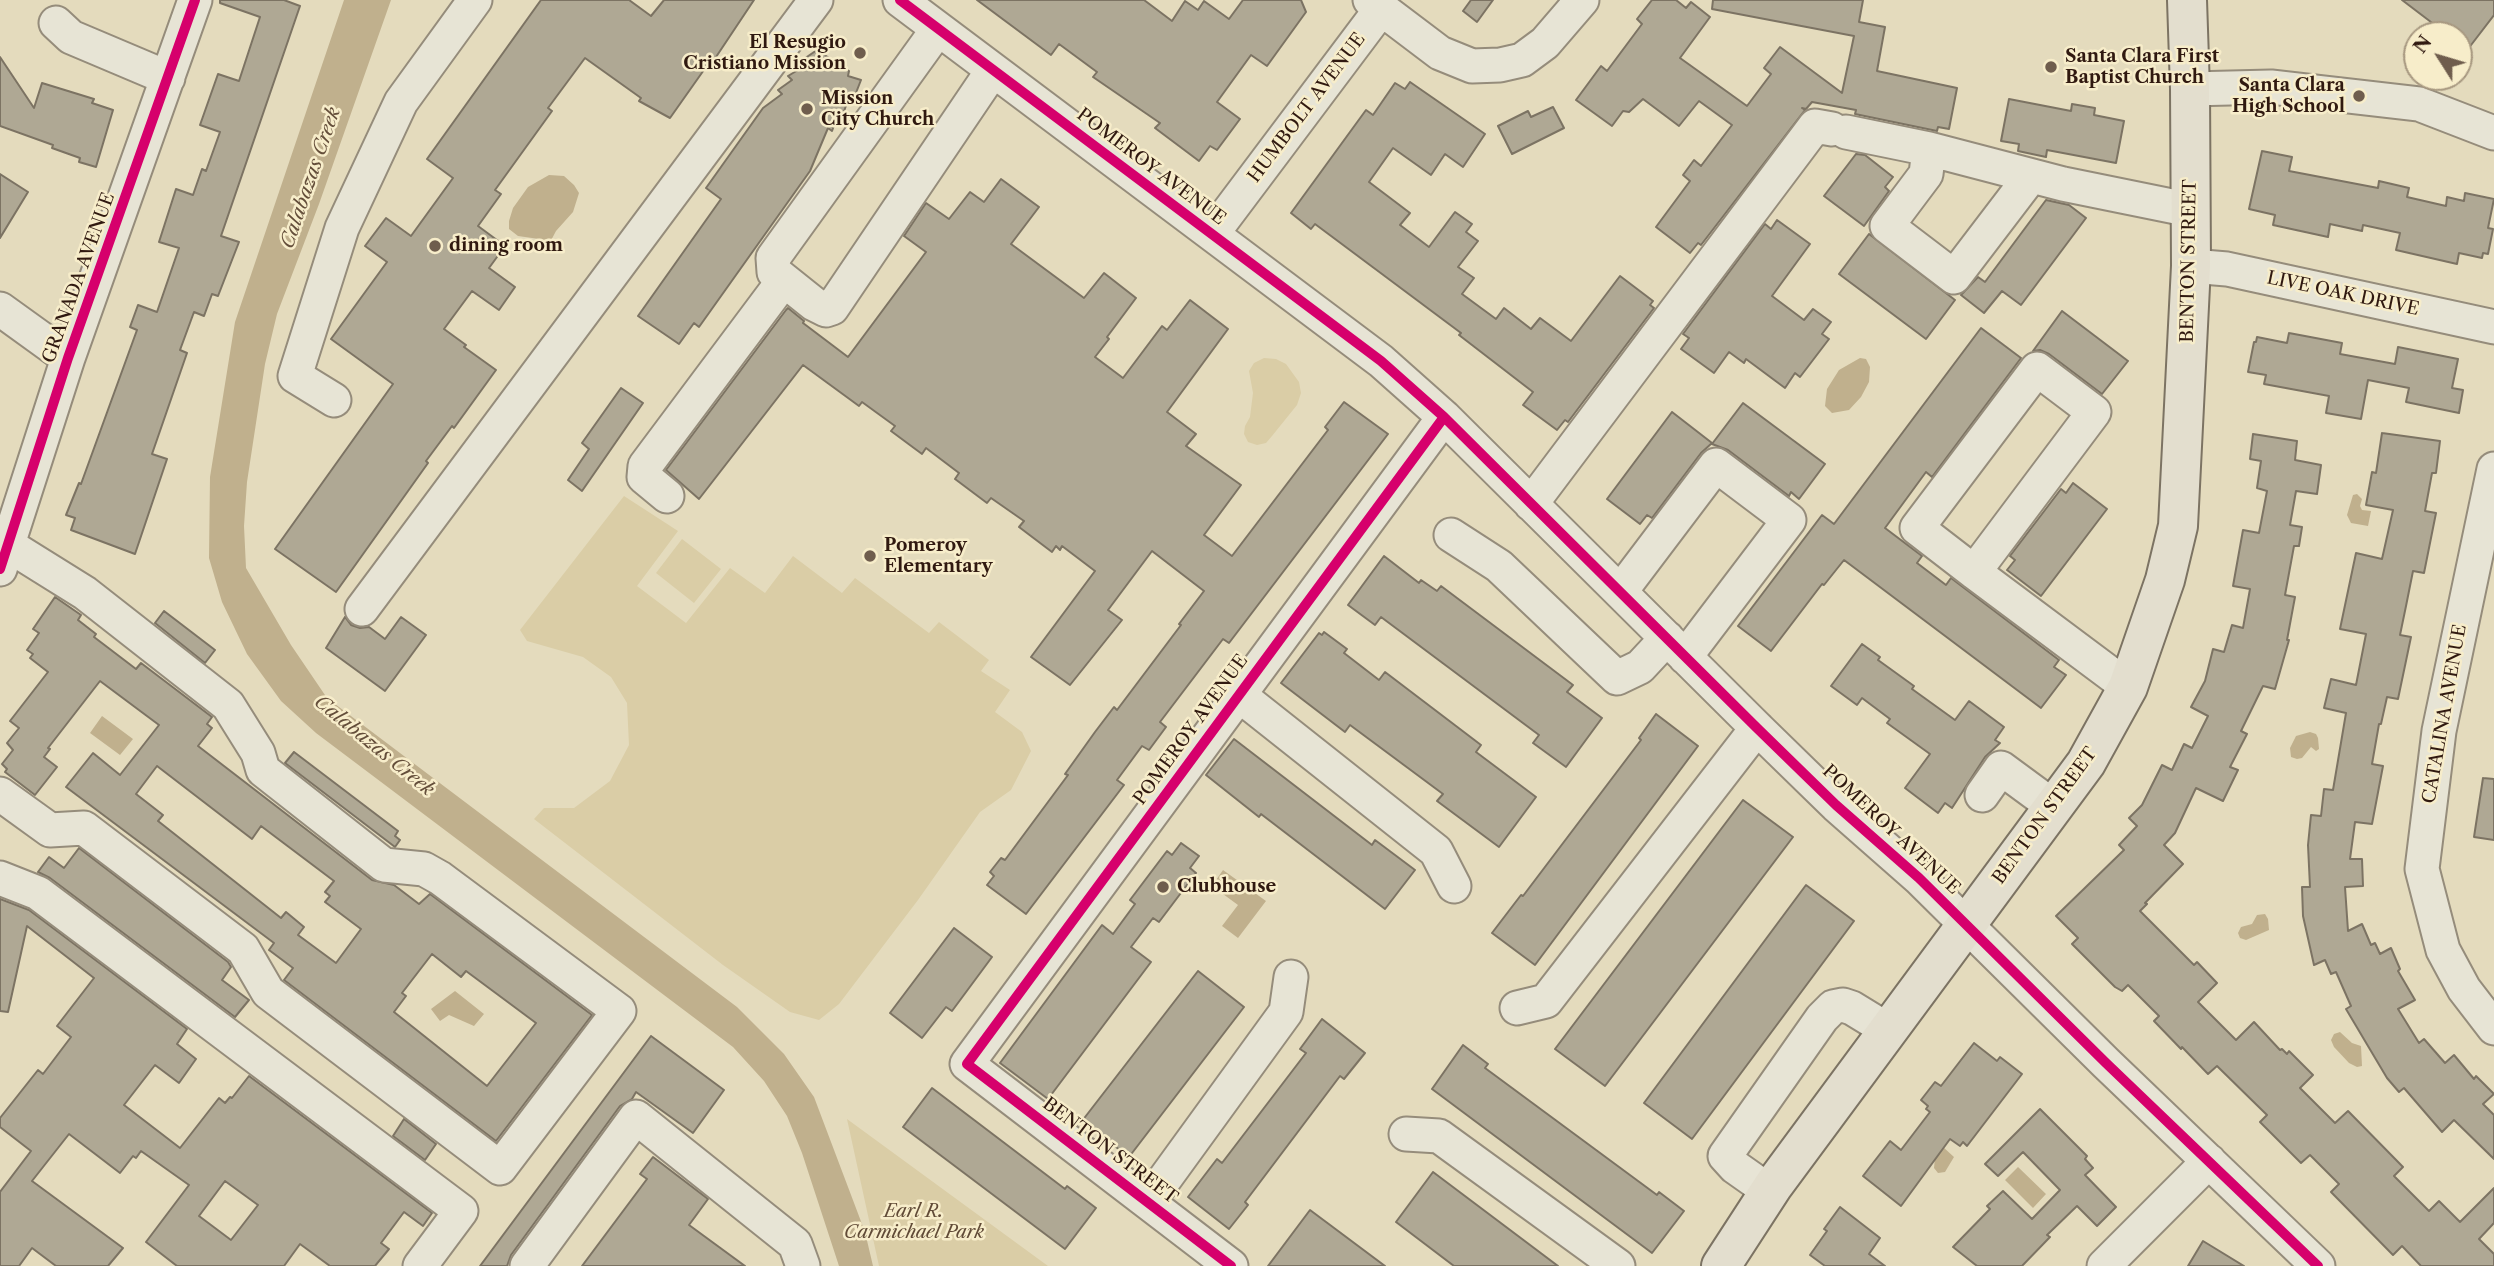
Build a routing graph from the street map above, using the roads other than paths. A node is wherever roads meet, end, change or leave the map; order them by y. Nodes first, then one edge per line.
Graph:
1 (195, 0) edge
2 (475, 0) edge
3 (816, 0) edge
4 (900, 0) edge
5 (1582, 0) edge
6 (2187, 0) edge
7 (1376, 4) edge
8 (56, 23) dead end
9 (938, 29) junction
10 (993, 70) junction
11 (169, 78) junction
12 (2190, 89) junction
13 (2494, 133) edge
14 (1929, 149) junction
15 (2031, 176) junction
16 (2191, 210) junction
17 (1212, 234) junction
18 (2191, 266) junction
19 (784, 280) junction
20 (0, 309) edge
21 (2494, 327) edge
22 (68, 358) junction
23 (334, 400) dead end
24 (1444, 417) junction
25 (2494, 469) edge
26 (667, 496) dead end
27 (11, 499) edge
28 (1531, 504) junction
29 (1451, 535) dead end
30 (4, 557) edge
31 (1974, 572) junction
32 (1620, 592) junction
33 (362, 608) dead end
34 (1676, 648) junction
35 (2127, 687) junction
36 (1239, 695) junction
37 (1757, 728) junction
38 (0, 794) edge
39 (1982, 795) dead end
40 (2054, 807) junction
41 (0, 878) edge
42 (1454, 886) dead end
43 (1966, 925) junction
44 (1291, 977) dead end
45 (1517, 1008) dead end
46 (2494, 1028) edge
47 (1888, 1030) junction
48 (967, 1064) joint
49 (1406, 1134) dead end
50 (2209, 1160) junction
51 (1769, 1191) junction
52 (1148, 1202) junction
53 (1727, 1263) edge
54 (421, 1266) edge
55 (527, 1266) edge
56 (803, 1266) edge
57 (1231, 1266) edge
58 (1618, 1266) edge
59 (2104, 1266) edge
60 (2318, 1266) edge

1 - 11 street, GRANADA AVENUE
2 - 23 street
3 - 33 street
4 - 9 street, POMEROY AVENUE
5 - 7 street, HUMBOLT AVENUE
6 - 12 main road, BENTON STREET
7 - 17 street, HUMBOLT AVENUE
8 - 11 street
9 - 10 street, POMEROY AVENUE
9 - 19 street
10 - 17 street, POMEROY AVENUE
10 - 19 street
11 - 22 street, GRANADA AVENUE
12 - 13 street
12 - 16 main road, BENTON STREET
14 - 15 street
14 - 15 street
14 - 28 street
15 - 16 street
16 - 18 main road, BENTON STREET
17 - 24 street, POMEROY AVENUE
18 - 21 street, LIVE OAK DRIVE
18 - 35 main road, BENTON STREET
19 - 26 street
20 - 22 street
22 - 27 street, GRANADA AVENUE
24 - 28 street, POMEROY AVENUE
24 - 36 street, POMEROY AVENUE
25 - 46 street, CATALINA AVENUE
27 - 30 street, GRANADA AVENUE
28 - 32 street, POMEROY AVENUE
29 - 34 street
30 - 38 street
31 - 31 street
31 - 35 street
32 - 34 street, POMEROY AVENUE
32 - 34 street
34 - 37 street, POMEROY AVENUE
35 - 40 main road, BENTON STREET
36 - 42 street, POMEROY AVENUE
36 - 48 street, POMEROY AVENUE
37 - 43 street, POMEROY AVENUE
37 - 45 street
39 - 40 street
40 - 43 main road, BENTON STREET
41 - 54 street
43 - 47 main road, BENTON STREET
43 - 50 street, POMEROY AVENUE
44 - 52 street, BENTON STREET
47 - 51 main road, BENTON STREET
47 - 51 street
48 - 52 street, BENTON STREET
49 - 58 street
50 - 59 street
50 - 60 street, POMEROY AVENUE
51 - 53 main road, BENTON STREET
52 - 57 street, BENTON STREET
55 - 56 street

